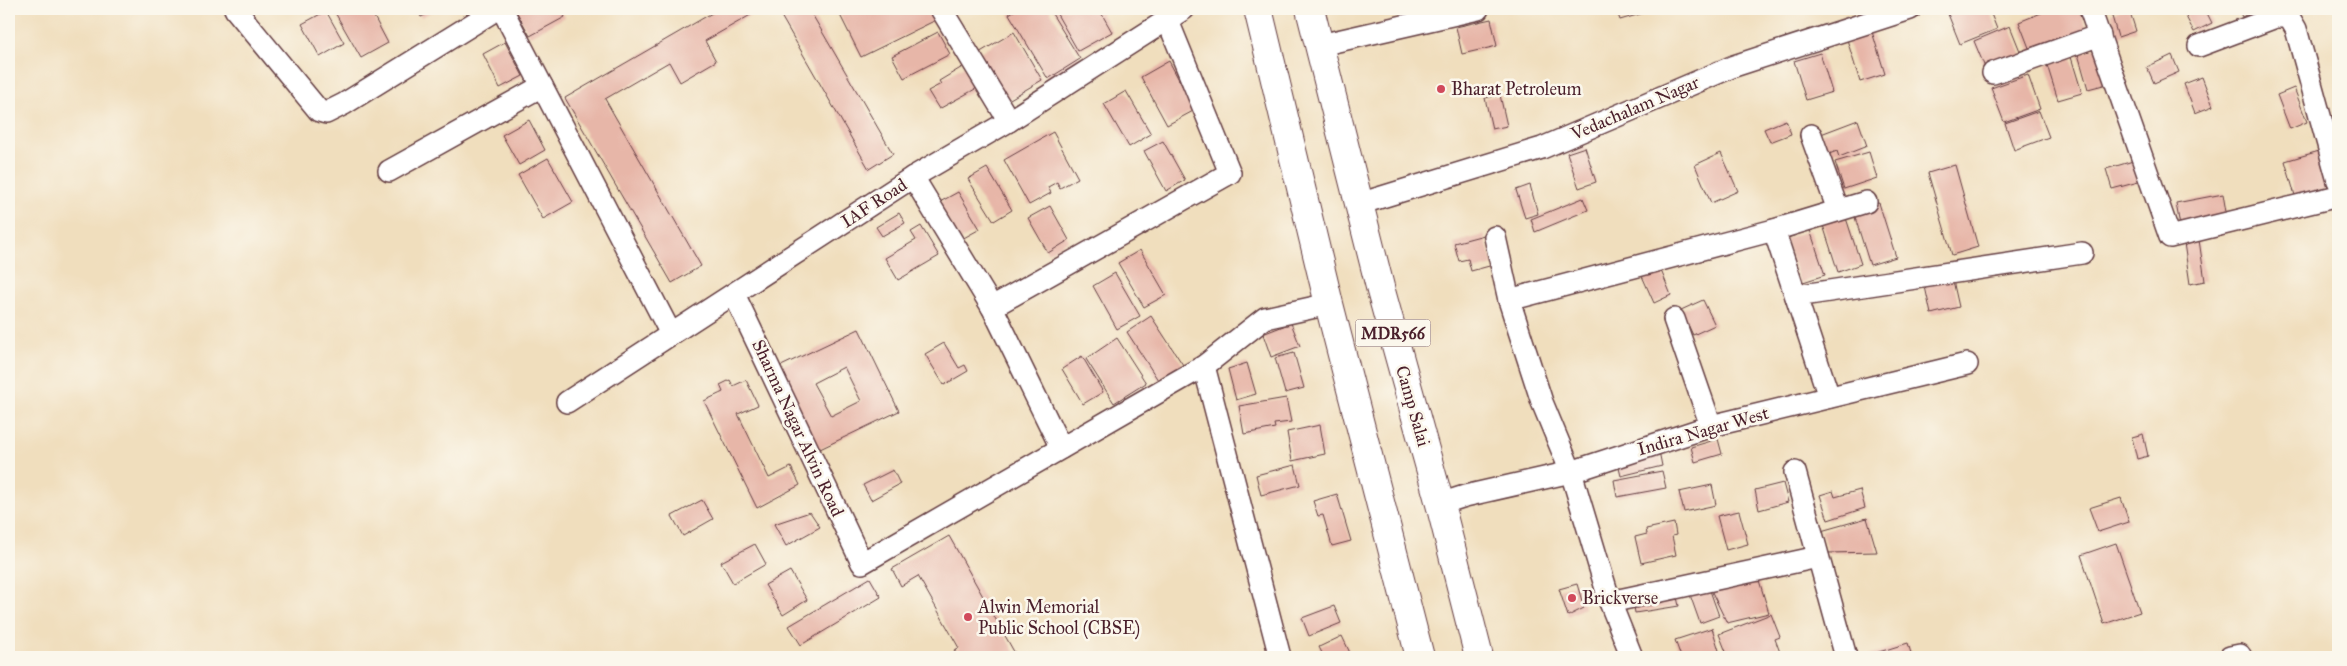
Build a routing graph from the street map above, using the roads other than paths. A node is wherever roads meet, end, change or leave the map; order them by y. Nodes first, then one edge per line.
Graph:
1 (235, 9) edge
2 (497, 9) edge
3 (502, 9) edge
4 (941, 9) edge
5 (1184, 9) edge
6 (1258, 9) edge
7 (1310, 9) edge
8 (1478, 9) edge
9 (1910, 9) edge
10 (2090, 9) edge
11 (1168, 21) junction
12 (2100, 35) junction
13 (1320, 45) junction
14 (2199, 46) dead end
15 (1993, 73) dead end
16 (542, 86) junction
17 (1009, 121) junction
18 (1811, 135) dead end
19 (389, 171) dead end
20 (913, 177) junction
21 (2338, 181) edge
22 (2338, 196) edge
23 (1866, 202) dead end
24 (1359, 204) junction
25 (1838, 210) junction
26 (1774, 230) junction
27 (1495, 237) dead end
28 (2082, 253) dead end
29 (734, 294) junction
30 (1796, 296) junction
31 (1509, 300) junction
32 (1329, 304) junction
33 (992, 307) junction
34 (1674, 319) dead end
35 (671, 334) junction
36 (1967, 364) dead end
37 (1204, 366) junction
38 (1829, 397) junction
39 (566, 402) dead end
40 (1711, 426) junction
41 (1061, 448) junction
42 (1570, 472) junction
43 (1795, 472) dead end
44 (1440, 504) junction
45 (1818, 557) junction
46 (1610, 602) junction
47 (1280, 657) edge
48 (1420, 657) edge
49 (1479, 657) edge
50 (1632, 657) edge
51 (1846, 657) edge
52 (2230, 657) edge
53 (2241, 657) edge

1 - 2 street
3 - 16 street
4 - 17 street
5 - 11 street, IAF Road
6 - 32 main road, MDR566
7 - 13 main road, Camp Salai / MDR566
8 - 13 street
9 - 24 street, Vedachalam Nagar
10 - 12 street
11 - 17 street, IAF Road
11 - 33 street
12 - 15 street
12 - 22 street
13 - 24 main road, Camp Salai / MDR566
14 - 21 street
16 - 19 street
16 - 35 street
17 - 20 street, IAF Road
18 - 25 street
20 - 29 street, IAF Road
20 - 33 street
23 - 25 street
24 - 44 main road, Camp Salai / MDR566
25 - 26 street
26 - 30 street
26 - 31 street
27 - 31 street
28 - 30 street
29 - 35 street, IAF Road
29 - 41 street, Sharma Nagar Alvin Road
30 - 38 street
31 - 42 street
32 - 37 street
32 - 48 main road, MDR566
33 - 41 street
34 - 40 street
35 - 39 street, IAF Road
36 - 38 street, Indira Nagar West
37 - 41 street
37 - 47 street
38 - 40 street, Indira Nagar West
40 - 42 street, Indira Nagar West
42 - 44 street, Indira Nagar West
42 - 46 street
43 - 45 street
44 - 49 main road, Camp Salai / MDR566
45 - 46 street
45 - 51 street
46 - 50 street
52 - 53 street

